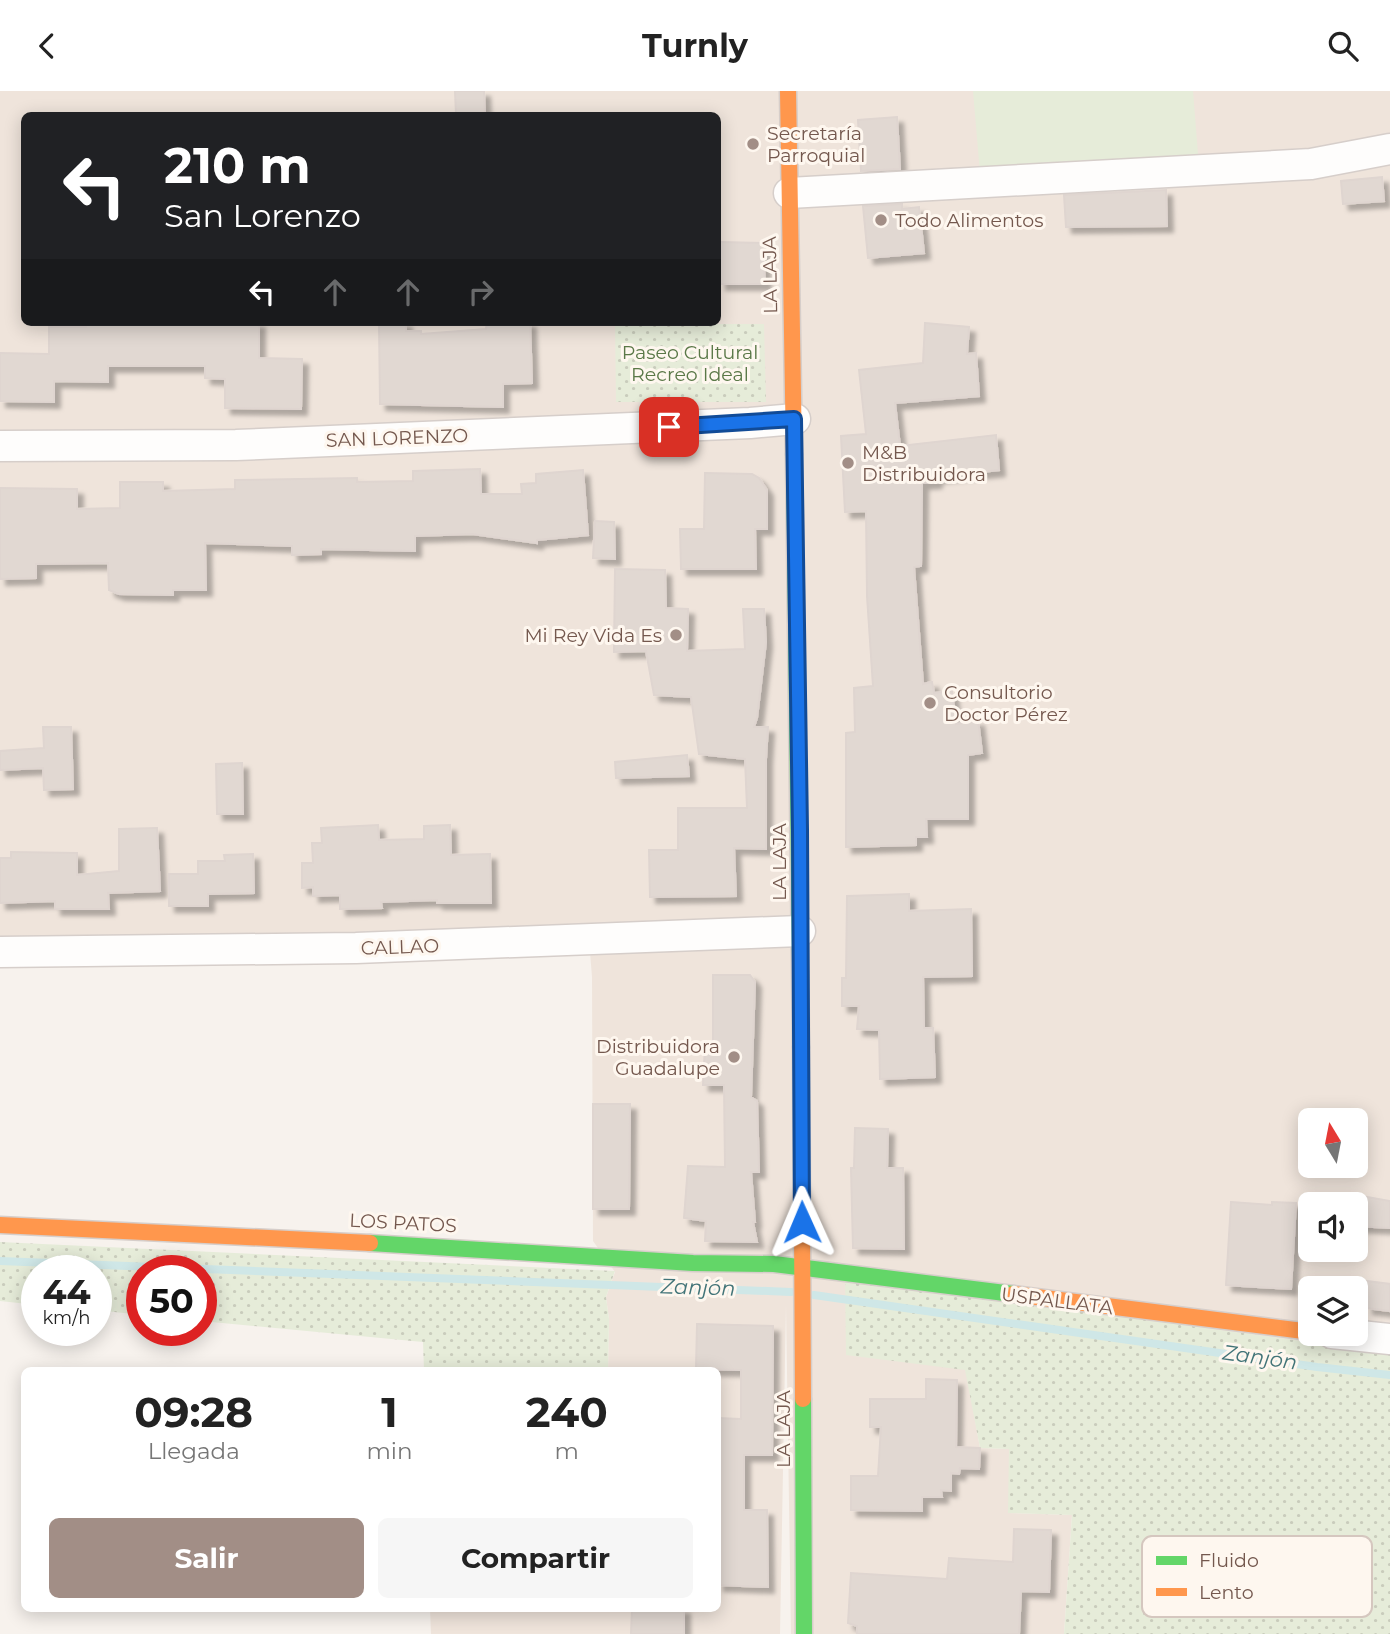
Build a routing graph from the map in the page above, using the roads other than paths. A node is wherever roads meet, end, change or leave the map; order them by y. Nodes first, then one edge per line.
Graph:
1 (788, 91) edge
2 (1390, 149) edge
3 (789, 193) junction
4 (794, 419) junction
5 (0, 446) edge
6 (800, 931) junction
7 (0, 952) edge
8 (0, 1225) edge
9 (803, 1268) junction
10 (1298, 1330) edge
11 (1368, 1337) edge
12 (1390, 1339) edge
13 (804, 1634) edge

1 - 3 main road, LA LAJA
2 - 3 street
3 - 4 main road, LA LAJA
4 - 5 street, SAN LORENZO
4 - 6 main road, LA LAJA
6 - 7 street, CALLAO
6 - 9 main road, LA LAJA
8 - 9 main road, LOS PATOS
9 - 10 main road, USPALLATA
9 - 13 main road, LA LAJA
11 - 12 street

